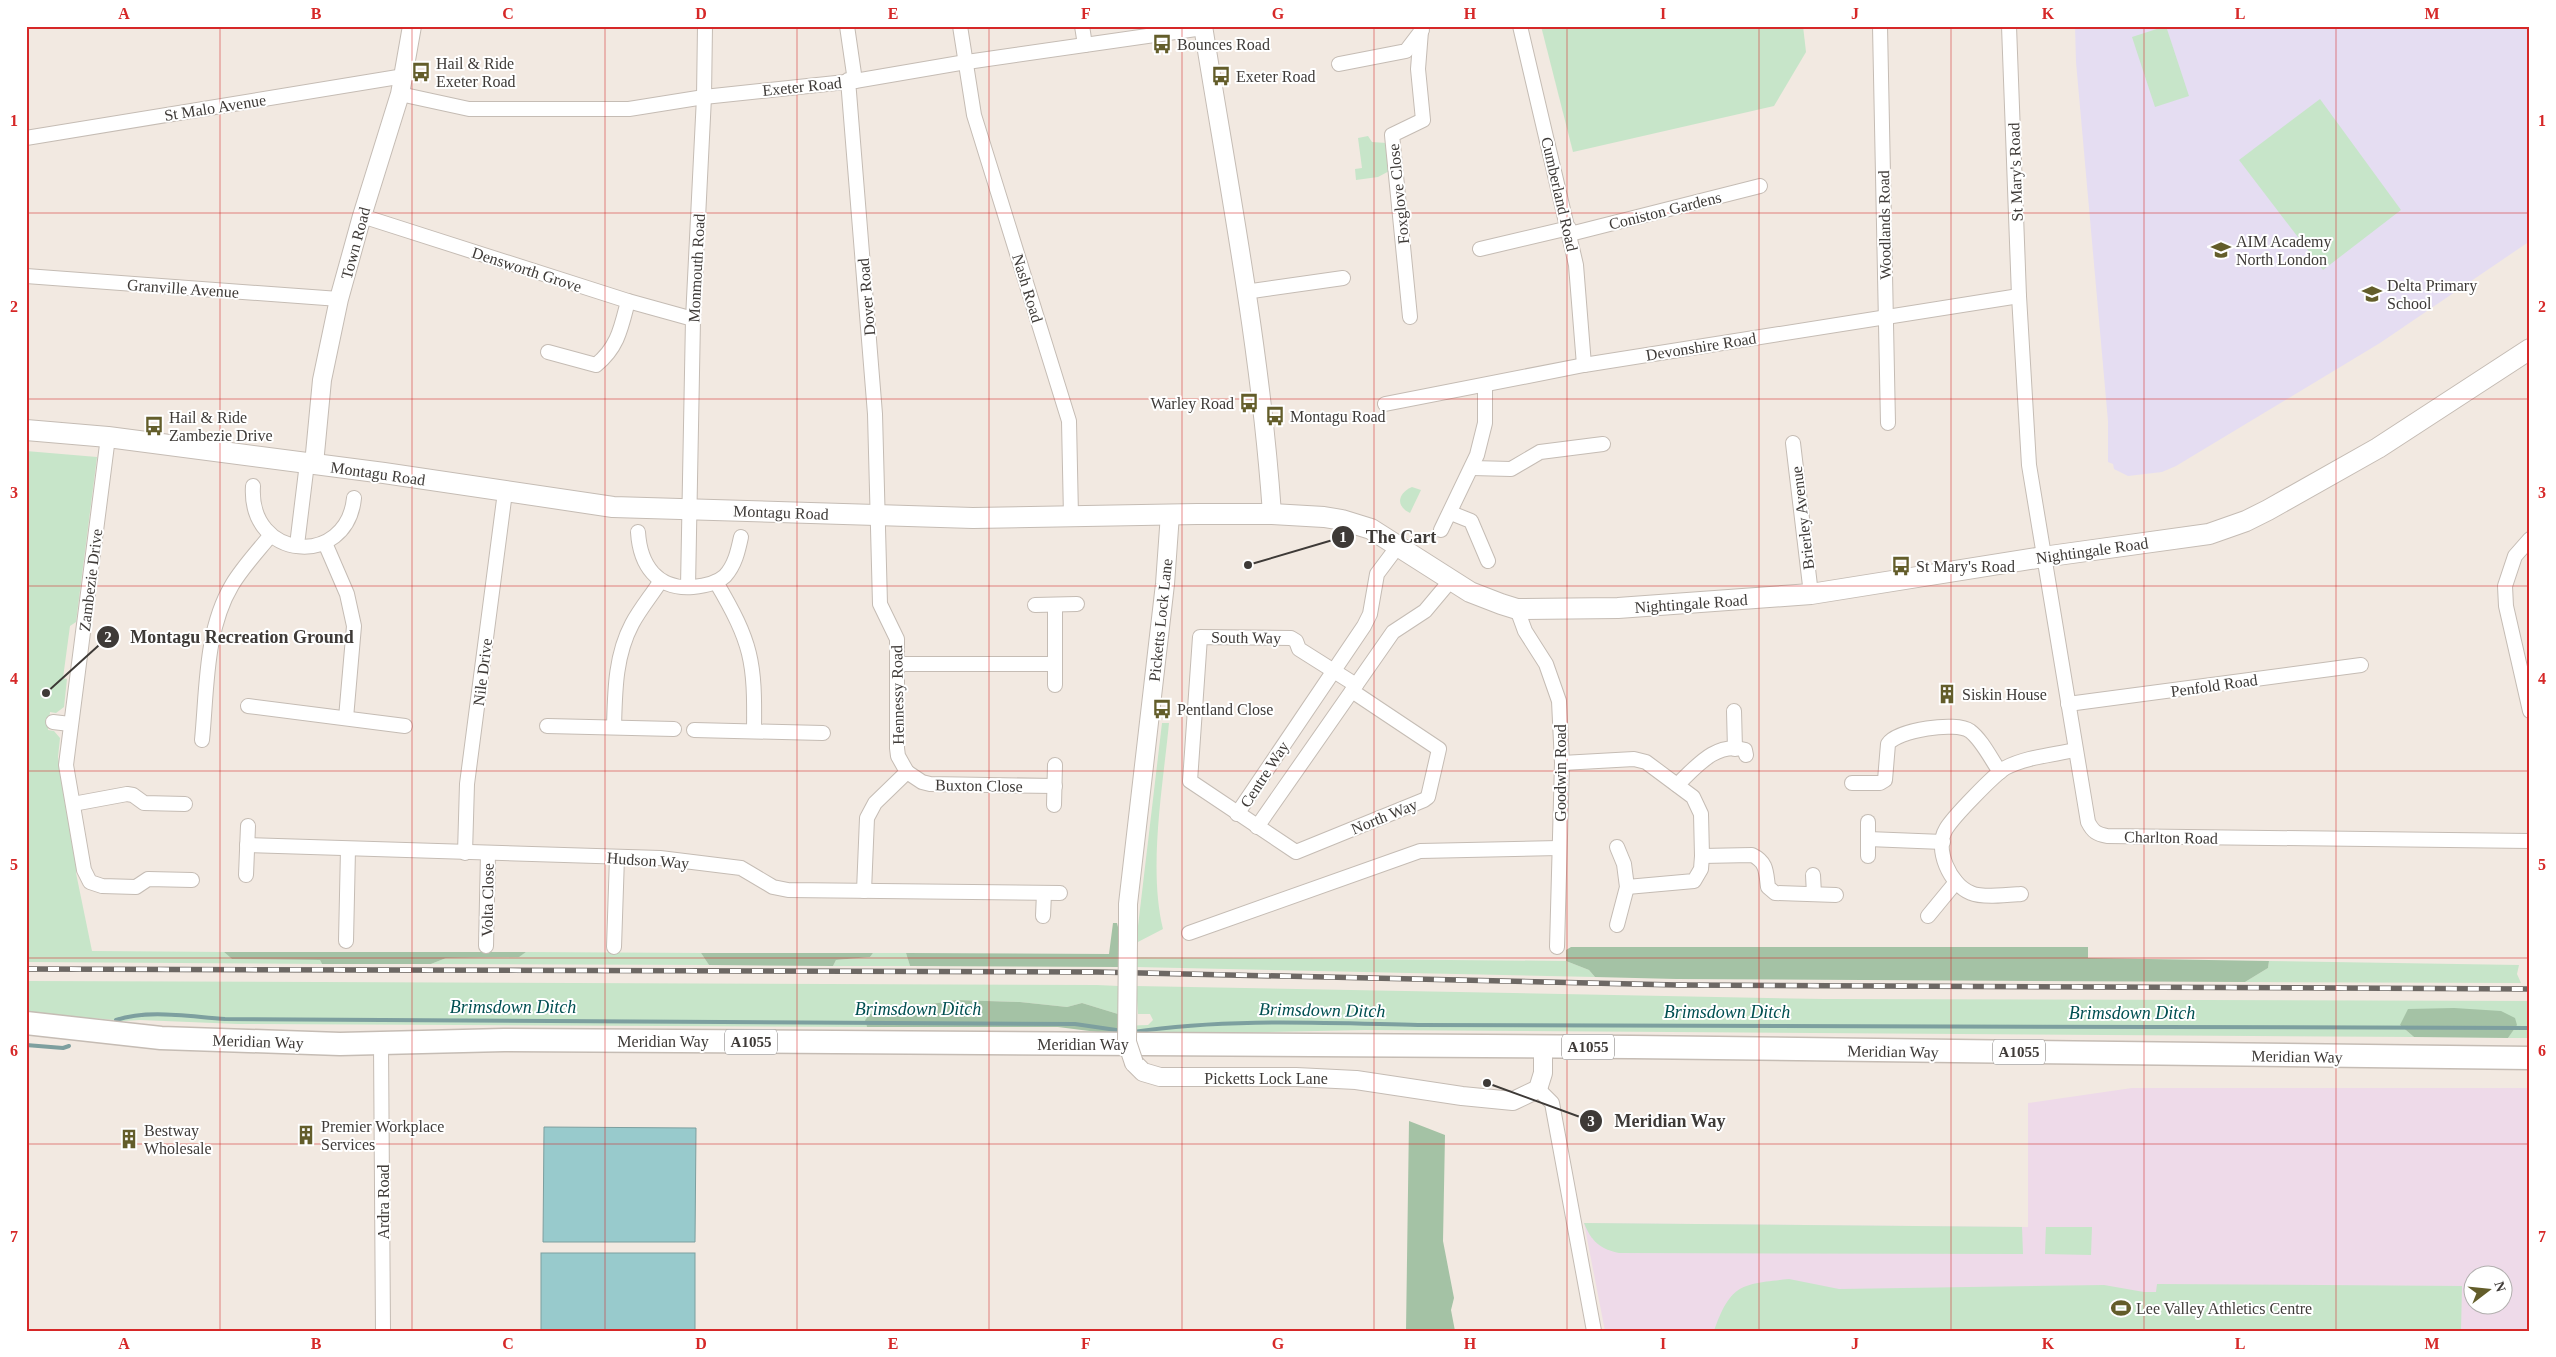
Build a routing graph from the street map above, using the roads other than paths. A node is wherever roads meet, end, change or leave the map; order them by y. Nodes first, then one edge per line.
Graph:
1 (412, 26) edge
2 (704, 26) edge
3 (847, 26) edge
4 (960, 26) edge
5 (1082, 26) edge
6 (1520, 26) edge
7 (1880, 26) edge
8 (2009, 26) edge
9 (1203, 27) edge
10 (1424, 29) edge
11 (1084, 45) junction
12 (965, 62) junction
13 (1338, 64) dead end
14 (404, 76) junction
15 (851, 81) junction
16 (400, 94) junction
17 (704, 97) junction
18 (26, 138) edge
19 (1760, 186) dead end
20 (362, 216) junction
21 (1569, 231) junction
22 (1480, 249) dead end
23 (26, 276) edge
24 (1343, 278) dead end
25 (1245, 292) junction
26 (2019, 296) junction
27 (340, 299) junction
28 (628, 301) junction
29 (1410, 317) dead end
30 (1886, 318) junction
31 (693, 319) junction
32 (2530, 349) edge
33 (548, 352) dead end
34 (1584, 365) junction
35 (1485, 385) junction
36 (1385, 404) dead end
37 (1888, 423) dead end
38 (26, 430) edge
39 (108, 437) junction
40 (1793, 443) dead end
41 (1604, 444) dead end
42 (311, 464) junction
43 (1472, 468) junction
44 (253, 486) dead end
45 (505, 492) junction
46 (354, 498) dead end
47 (690, 510) junction
48 (1451, 513) junction
49 (879, 514) junction
50 (1170, 514) junction
51 (1272, 514) junction
52 (1071, 516) junction
53 (1441, 530) dead end
54 (638, 532) dead end
55 (270, 536) junction
56 (741, 537) dead end
57 (2530, 539) edge
58 (325, 543) junction
59 (297, 545) junction
60 (1398, 546) junction
61 (2043, 557) junction
62 (1488, 561) dead end
63 (1451, 580) junction
64 (660, 582) junction
65 (716, 582) junction
66 (688, 588) junction
67 (1811, 594) junction
68 (1077, 604) dead end
69 (1035, 605) dead end
70 (1055, 605) junction
71 (1517, 609) junction
72 (897, 664) junction
73 (1055, 664) junction
74 (2361, 665) dead end
75 (1333, 670) junction
76 (1055, 685) dead end
77 (1354, 688) junction
78 (2068, 704) junction
79 (248, 706) dead end
80 (2530, 711) edge
81 (1734, 712) dead end
82 (346, 718) junction
83 (53, 722) dead end
84 (70, 724) junction
85 (405, 726) dead end
86 (547, 726) dead end
87 (614, 727) junction
88 (674, 729) dead end
89 (694, 730) dead end
90 (754, 731) junction
91 (823, 733) dead end
92 (202, 740) dead end
93 (2075, 750) junction
94 (1562, 762) junction
95 (1055, 765) dead end
96 (907, 772) junction
97 (2000, 772) junction
98 (1852, 783) dead end
99 (1678, 785) junction
100 (1055, 786) junction
101 (73, 804) junction
102 (185, 804) dead end
103 (1054, 806) dead end
104 (1237, 814) junction
105 (1868, 822) dead end
106 (248, 826) dead end
107 (1257, 827) junction
108 (1868, 839) junction
109 (2530, 841) edge
110 (1943, 842) junction
111 (247, 845) junction
112 (1617, 846) dead end
113 (1559, 848) junction
114 (348, 849) junction
115 (465, 852) junction
116 (488, 853) junction
117 (1702, 856) junction
118 (1868, 856) dead end
119 (617, 857) junction
120 (246, 875) dead end
121 (1813, 875) dead end
122 (192, 880) dead end
123 (1956, 882) junction
124 (1627, 887) junction
125 (864, 891) junction
126 (1044, 893) junction
127 (1060, 893) dead end
128 (1814, 894) junction
129 (2021, 894) dead end
130 (1836, 895) dead end
131 (1043, 916) dead end
132 (1928, 916) dead end
133 (1617, 925) dead end
134 (1189, 933) dead end
135 (346, 941) dead end
136 (486, 946) dead end
137 (614, 947) dead end
138 (1557, 947) dead end
139 (26, 1023) edge
140 (382, 1044) junction
141 (1543, 1048) junction
142 (2530, 1058) edge
143 (1538, 1089) junction
144 (383, 1331) edge
145 (1594, 1331) edge

1 - 14 street, Town Road
2 - 17 street, Monmouth Road
3 - 15 street, Dover Road
4 - 12 street, Nash Road
5 - 11 street
6 - 21 street, Cumberland Road
7 - 30 street, Woodlands Road
8 - 26 street, St Mary's Road
9 - 11 street, Exeter Road
9 - 25 street
10 - 13 street
10 - 29 street, Foxglove Close
11 - 12 street, Exeter Road
12 - 15 street, Exeter Road
12 - 52 street, Nash Road
14 - 16 street, Town Road
14 - 18 street, St Malo Avenue
15 - 17 street, Exeter Road
15 - 49 street, Dover Road
16 - 17 street, Exeter Road
16 - 20 street, Town Road
17 - 31 street, Monmouth Road
19 - 21 street, Coniston Gardens
20 - 27 street, Town Road
20 - 28 street, Densworth Grove
21 - 22 street, Coniston Gardens
21 - 34 street, Cumberland Road
23 - 27 street, Granville Avenue
24 - 25 street
25 - 51 street
26 - 30 street, Devonshire Road
26 - 61 street, St Mary's Road
27 - 42 street, Town Road
28 - 31 street, Densworth Grove
28 - 33 street
30 - 34 street, Devonshire Road
30 - 37 street, Woodlands Road
31 - 47 street, Monmouth Road
32 - 61 main road, Nightingale Road
34 - 35 street, Devonshire Road
35 - 36 street, Devonshire Road
35 - 43 street
38 - 39 main road, Montagu Road
39 - 42 main road, Montagu Road
39 - 84 street, Zambezie Drive
40 - 67 street, Brierley Avenue
41 - 43 street
42 - 45 main road, Montagu Road
42 - 59 street
43 - 48 street
44 - 55 street
45 - 47 main road, Montagu Road
45 - 115 street, Nile Drive
46 - 58 street
47 - 49 main road, Montagu Road
47 - 66 street, Monmouth Road
48 - 53 street
48 - 62 street
49 - 52 main road, Montagu Road
49 - 72 street, Hennessy Road
50 - 51 main road, Montagu Road
50 - 52 main road, Montagu Road
50 - 143 street, Picketts Lock Lane, bridge
51 - 60 main road, Montagu Road
54 - 64 street
55 - 59 street
55 - 92 street
56 - 65 street
57 - 80 street
58 - 59 street
58 - 82 street
60 - 63 main road, Montagu Road
60 - 75 street, Centre Way
61 - 67 main road, Nightingale Road
61 - 78 street, Charlton Road
63 - 71 main road, Montagu Road
63 - 77 street, Centre Way
64 - 66 street
64 - 87 street
65 - 66 street
65 - 90 street
67 - 71 main road, Nightingale Road
68 - 70 street
69 - 70 street
70 - 73 street
71 - 94 street, Goodwin Road
72 - 73 street
72 - 96 street, Hennessy Road
73 - 76 street
74 - 78 street, Penfold Road
75 - 77 street
75 - 104 street, Centre Way
75 - 104 street, South Way
77 - 107 street, Centre Way
77 - 107 street, North Way
78 - 93 street, Charlton Road
79 - 82 street
81 - 99 street
82 - 85 street
83 - 84 street
84 - 101 street, Zambezie Drive
86 - 87 street
87 - 88 street
89 - 90 street
90 - 91 street
93 - 97 street
93 - 109 street, Charlton Road
94 - 99 street
94 - 113 street, Goodwin Road
95 - 100 street
96 - 100 street, Buxton Close
96 - 125 street
97 - 98 street
97 - 110 street
99 - 117 street
100 - 103 street
101 - 102 street
101 - 122 street, Zambezie Drive
104 - 107 street, Centre Way
105 - 108 street
106 - 111 street
108 - 110 street
108 - 118 street
110 - 123 street
111 - 114 street, Hudson Way
111 - 120 street
112 - 124 street
113 - 134 street
113 - 138 street, Goodwin Road
114 - 115 street, Hudson Way
114 - 135 street
115 - 116 street, Hudson Way
116 - 119 street, Hudson Way
116 - 136 street, Volta Close
117 - 124 street
117 - 128 street
119 - 125 street, Hudson Way
119 - 137 street
121 - 128 street
123 - 129 street
123 - 132 street
124 - 133 street
125 - 126 street, Hudson Way
126 - 127 street, Hudson Way
126 - 131 street
128 - 130 street
139 - 140 main road, Meridian Way / A1055
140 - 141 main road, Meridian Way / A1055
140 - 144 street, Ardra Road
141 - 142 main road, Meridian Way / A1055
141 - 143 street
143 - 145 street

